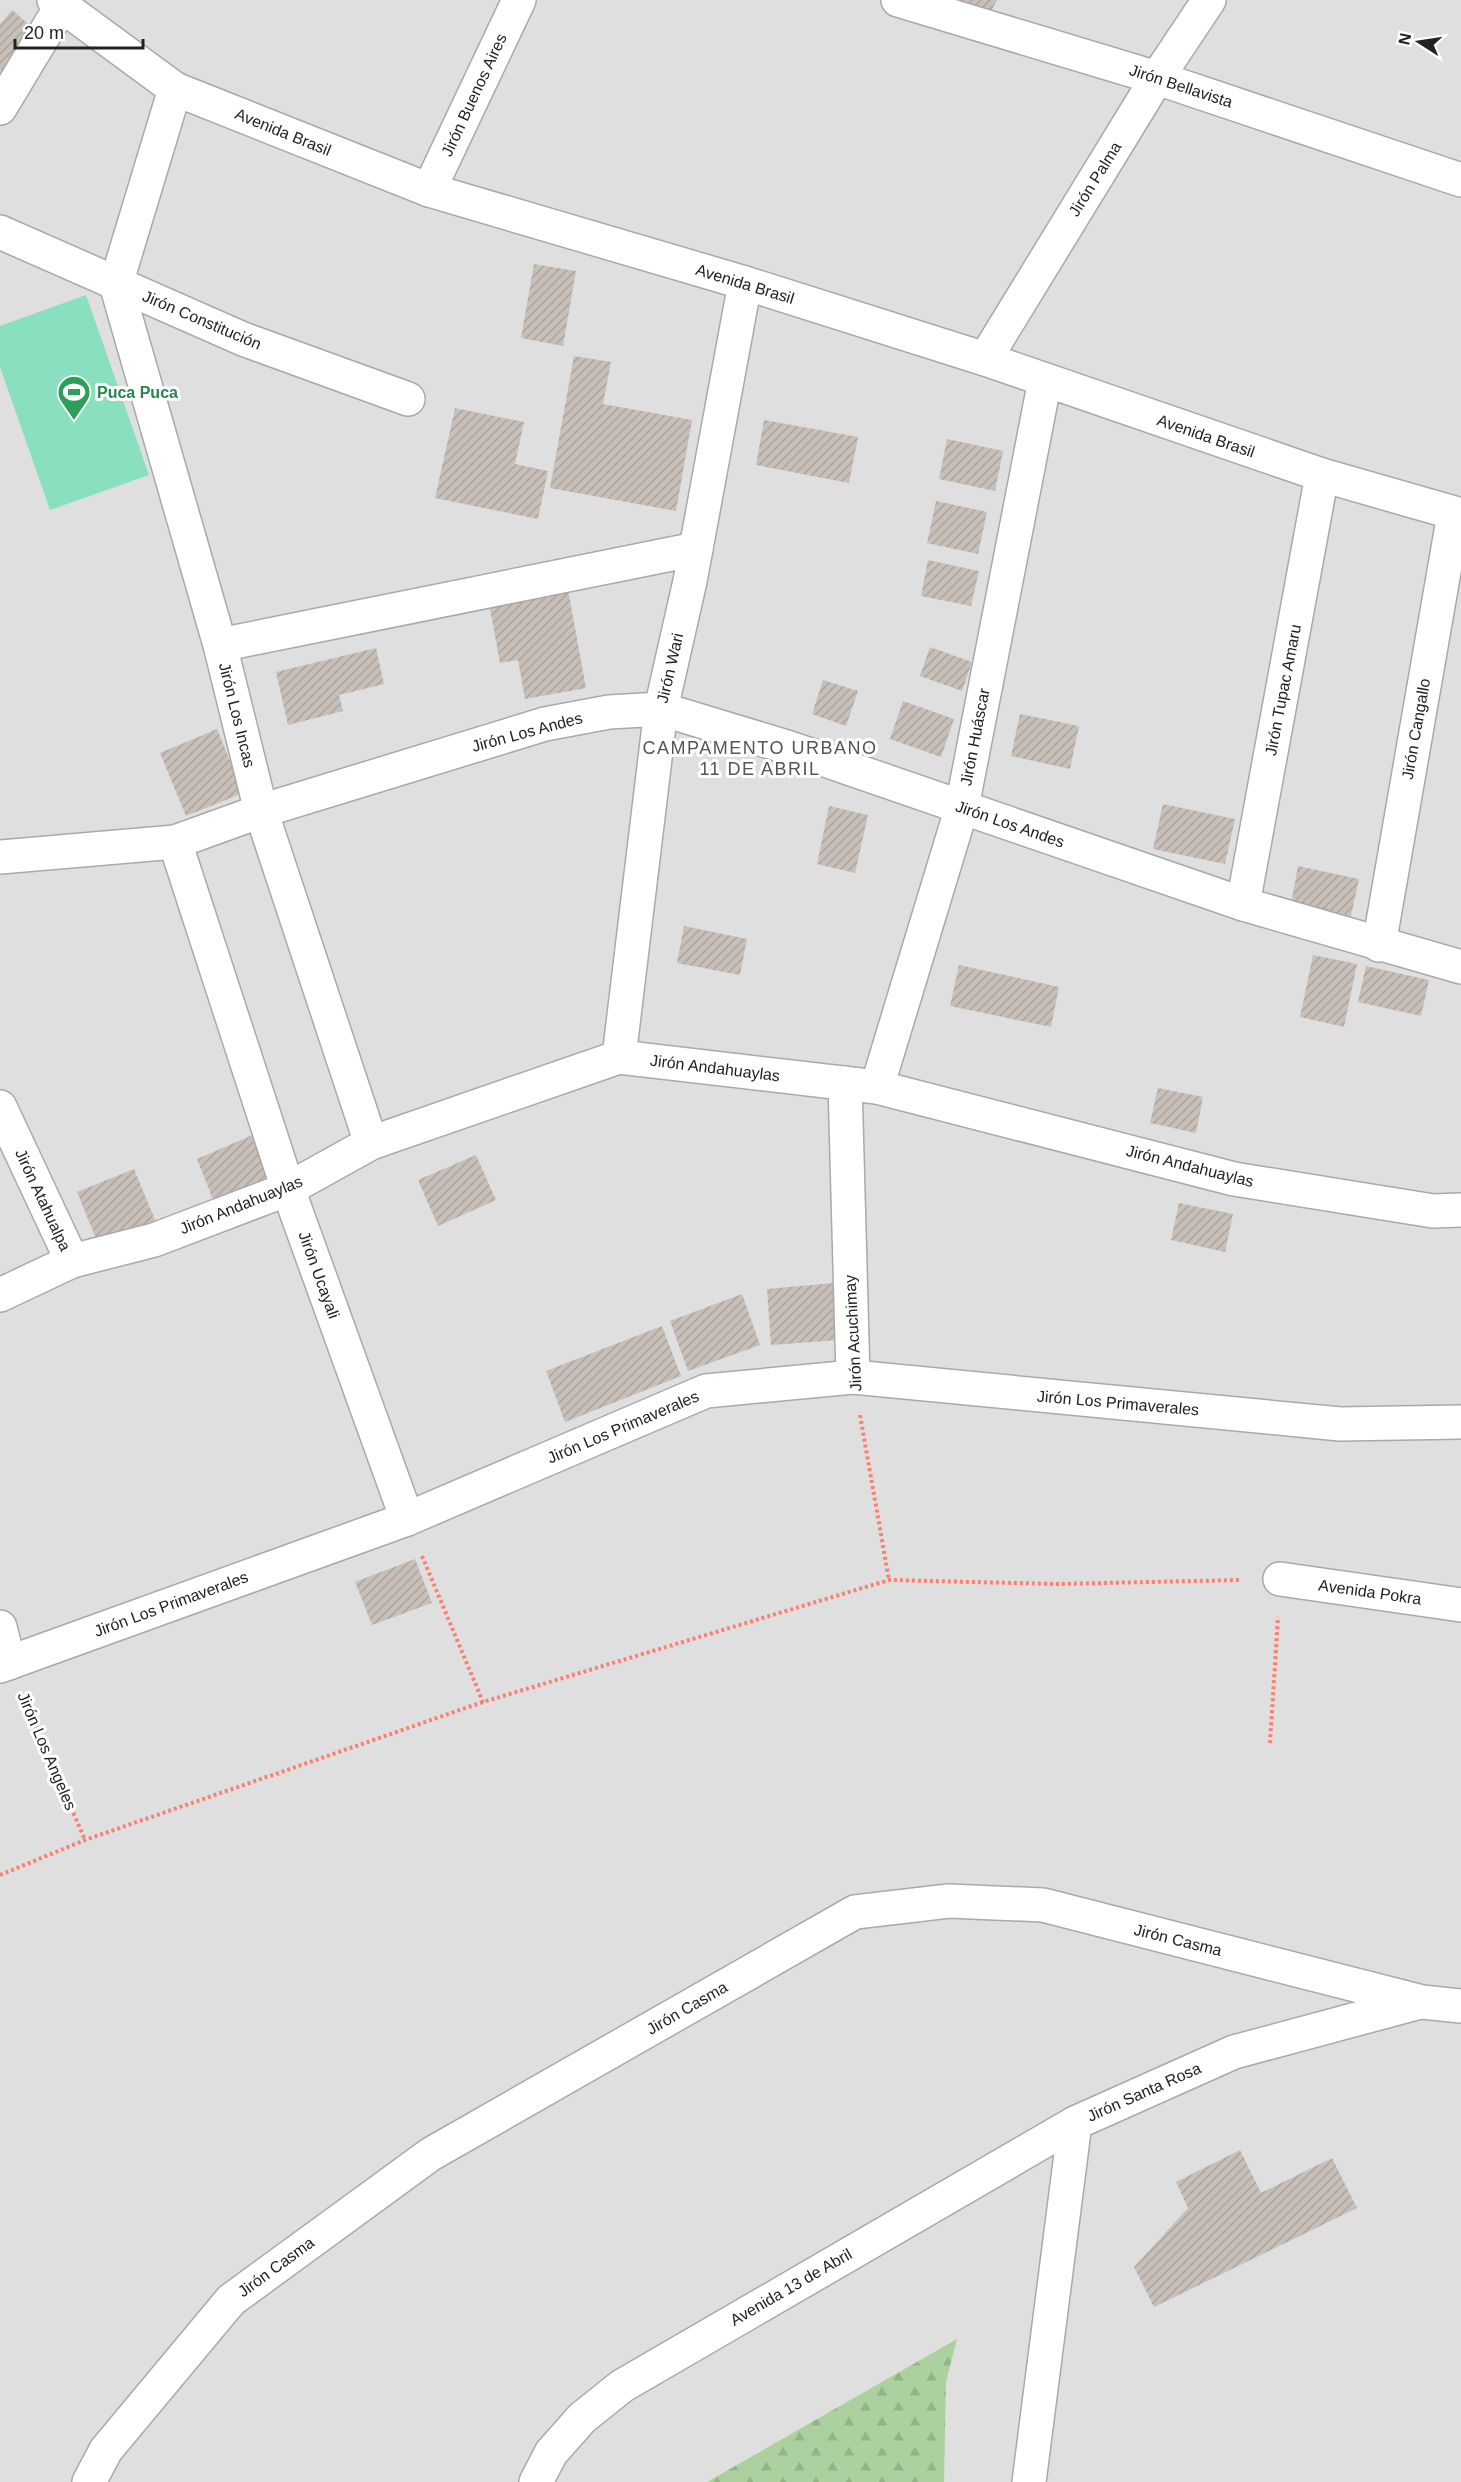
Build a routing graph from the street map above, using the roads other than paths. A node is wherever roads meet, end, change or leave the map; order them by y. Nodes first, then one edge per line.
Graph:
1 (519, 0) edge
2 (898, 0) edge
3 (1209, 0) edge
4 (60, 2) edge
5 (1157, 78) junction
6 (175, 89) junction
7 (0, 108) edge
8 (1461, 180) edge
9 (429, 190) junction
10 (0, 232) edge
11 (745, 283) junction
12 (116, 284) junction
13 (985, 359) junction
14 (1045, 380) junction
15 (408, 399) dead end
16 (1322, 475) junction
17 (1457, 514) edge
18 (696, 549) junction
19 (220, 645) junction
20 (661, 709) junction
21 (962, 807) junction
22 (261, 811) junction
23 (175, 842) junction
24 (0, 857) edge
25 (1243, 904) junction
26 (1378, 945) junction
27 (1461, 967) edge
28 (619, 1057) junction
29 (845, 1083) junction
30 (877, 1087) junction
31 (0, 1107) edge
32 (371, 1143) junction
33 (288, 1189) junction
34 (1461, 1210) edge
35 (72, 1262) junction
36 (0, 1295) edge
37 (853, 1377) junction
38 (1461, 1422) edge
39 (407, 1519) junction
40 (1280, 1579) road end
41 (1461, 1605) edge
42 (0, 1627) edge
43 (5, 1664) edge
44 (1422, 2002) junction
45 (1461, 2006) edge
46 (1075, 2123) junction
47 (89, 2482) edge
48 (536, 2482) edge
49 (1029, 2482) edge

1 - 9 street, Jirón Buenos Aires
2 - 5 street, Jirón Bellavista
3 - 5 street, Jirón Palma
4 - 6 street, Avenida Brasil
4 - 7 street
5 - 8 street, Jirón Bellavista
5 - 13 street, Jirón Palma
6 - 9 street, Avenida Brasil
6 - 12 street
9 - 11 street, Avenida Brasil
10 - 12 street, Jirón Constitución
11 - 13 street, Avenida Brasil
11 - 18 street, Jirón Wari
12 - 15 street, Jirón Constitución
12 - 19 street, Jirón Los Incas
13 - 14 street, Avenida Brasil
14 - 16 street, Avenida Brasil
14 - 21 street, Jirón Huáscar
16 - 17 street, Avenida Brasil
16 - 25 street, Jirón Tupac Amaru
17 - 26 street, Jirón Cangallo
18 - 19 street
18 - 20 street, Jirón Wari
19 - 22 street, Jirón Los Incas
20 - 21 street, Jirón Los Andes
20 - 22 street, Jirón Los Andes
20 - 28 street, Jirón Wari
21 - 25 street, Jirón Los Andes
21 - 30 street, Jirón Huáscar
22 - 23 street, Jirón Los Andes
22 - 32 street, Jirón Los Incas
23 - 24 street, Jirón Los Andes
23 - 33 street, Jirón Ucayali
25 - 26 street, Jirón Los Andes
26 - 27 street, Jirón Los Andes
28 - 29 street, Jirón Andahuaylas
28 - 32 street, Jirón Andahuaylas
29 - 30 street, Jirón Andahuaylas
29 - 37 street, Jirón Acuchimay
30 - 34 street, Jirón Andahuaylas
31 - 35 street, Jirón Atahualpa
32 - 33 street, Jirón Andahuaylas
33 - 35 street, Jirón Andahuaylas
33 - 39 street, Jirón Ucayali
35 - 36 street, Jirón Andahuaylas
37 - 38 street, Jirón Los Primaverales
37 - 39 street, Jirón Los Primaverales
39 - 43 street, Jirón Los Primaverales
40 - 41 street, Avenida Pokra
42 - 43 street
44 - 45 street
44 - 46 street, Jirón Santa Rosa
44 - 47 street, Jirón Casma
46 - 48 street, Avenida 13 de Abril
46 - 49 street, Jirón Santa Rosa

